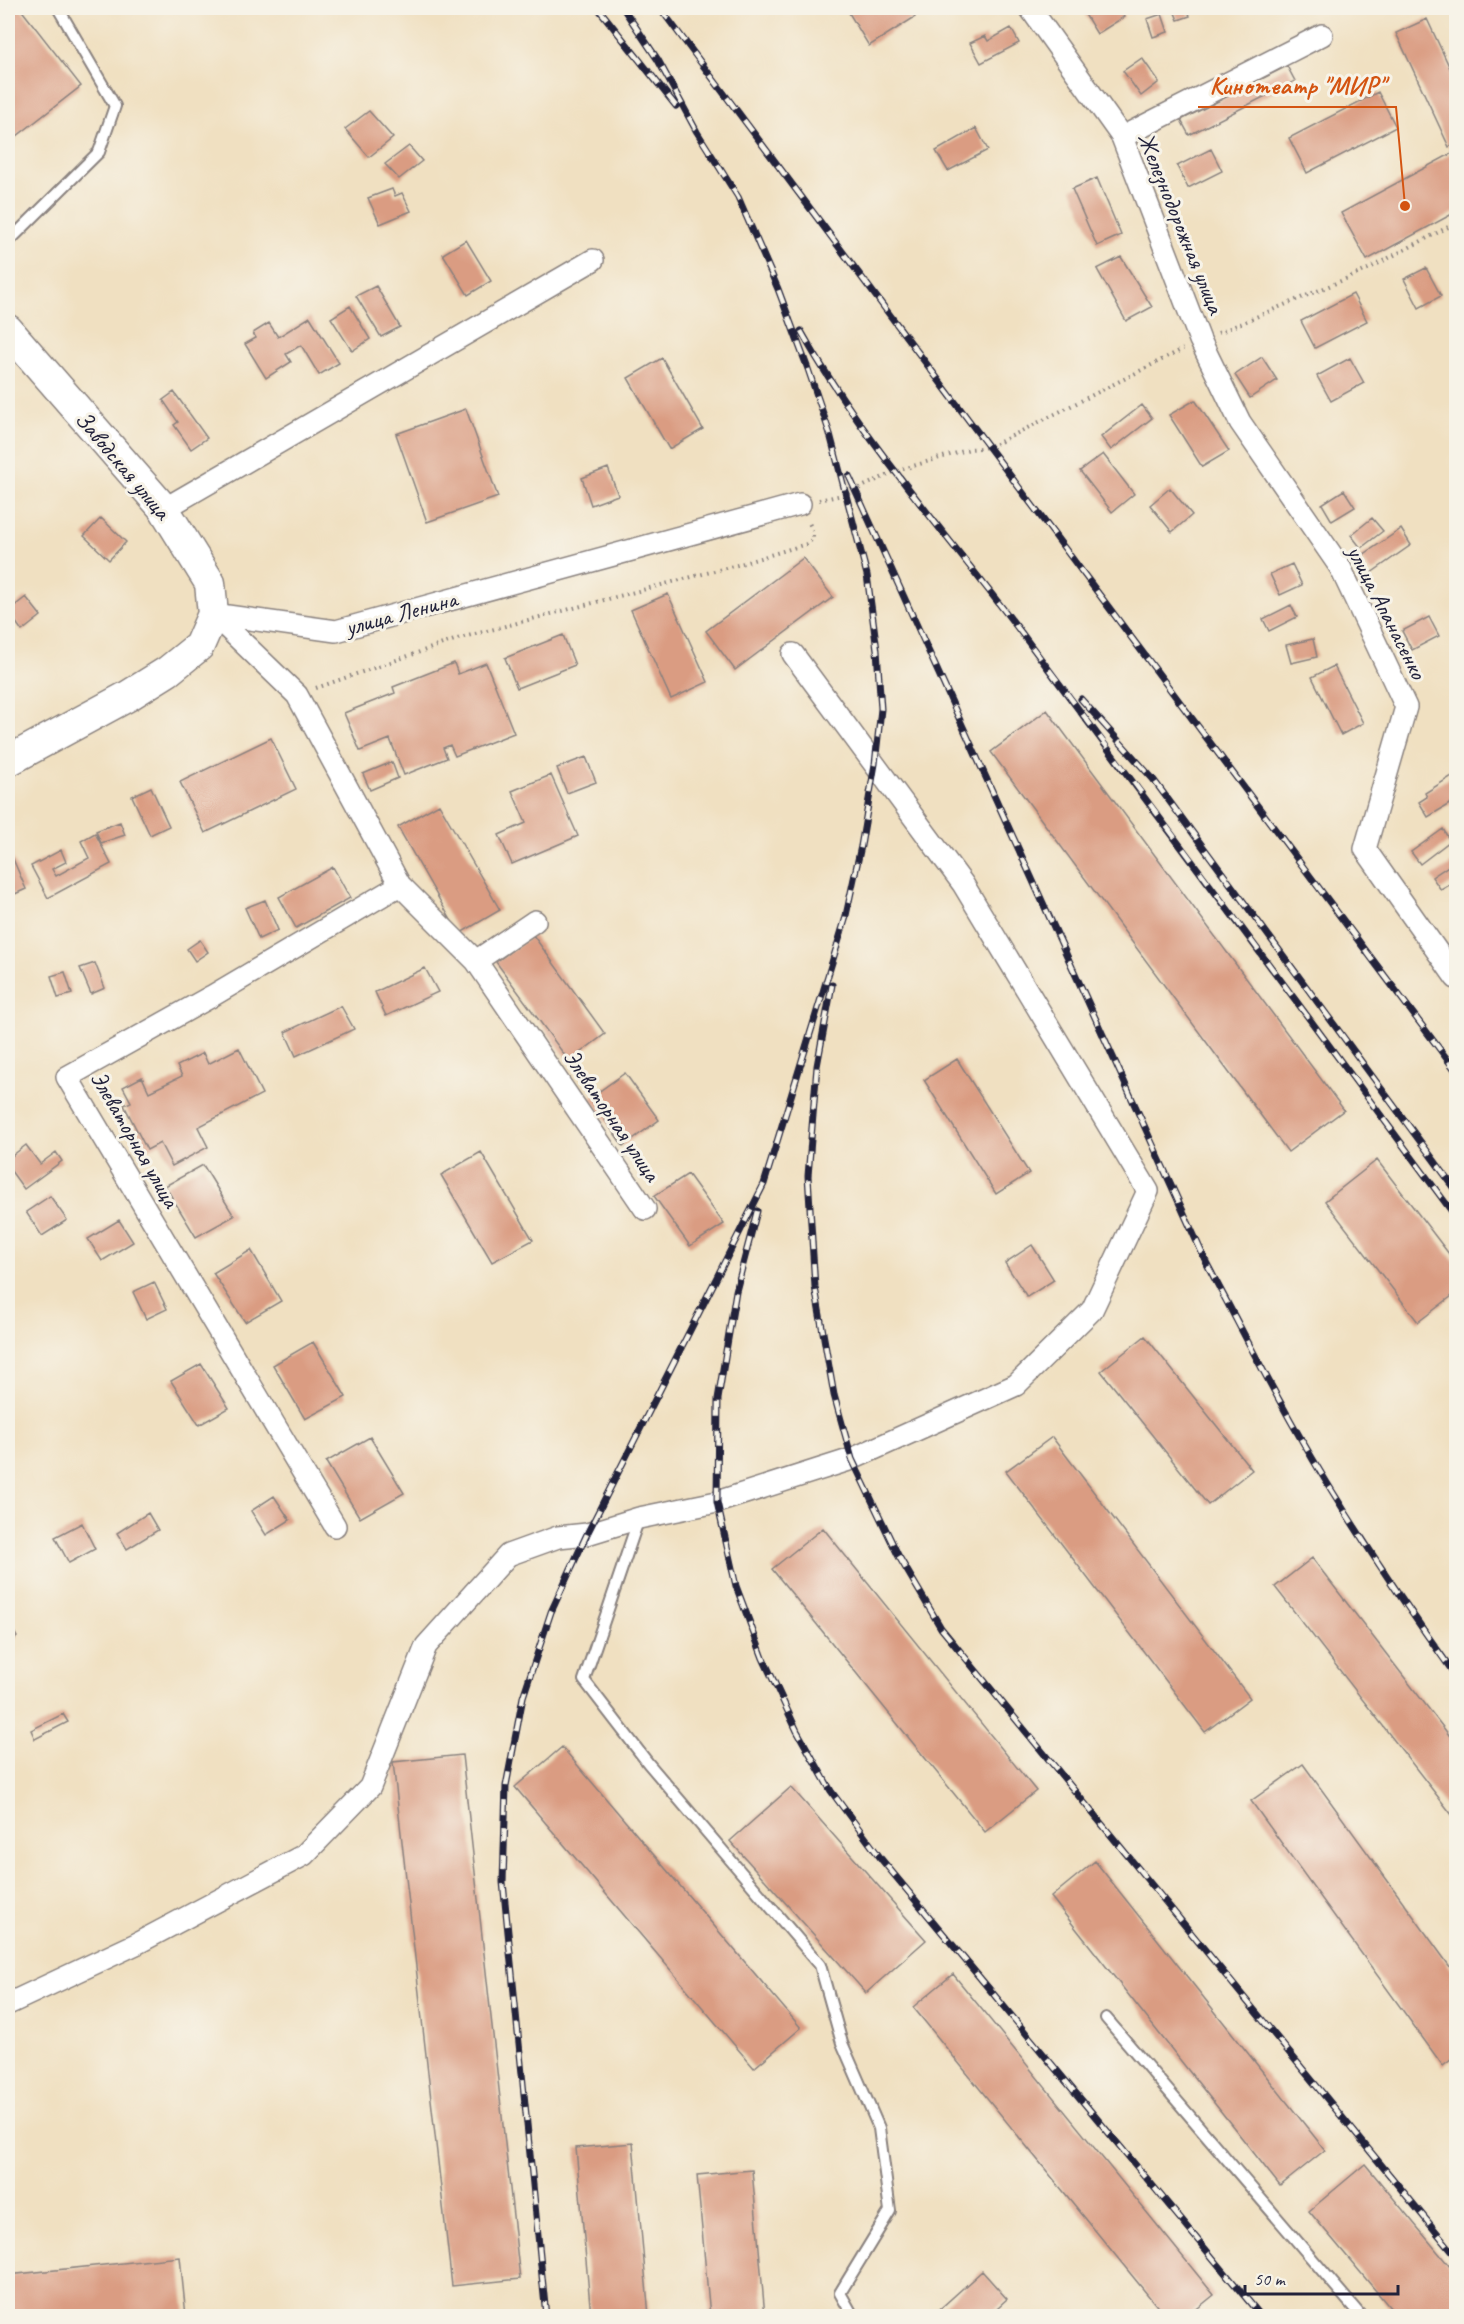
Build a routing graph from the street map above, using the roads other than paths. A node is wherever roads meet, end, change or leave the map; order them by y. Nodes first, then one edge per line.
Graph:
1 (58, 8) edge
2 (1030, 8) edge
3 (1322, 35) dead end
4 (1122, 137) junction
5 (8, 242) edge
6 (593, 260) dead end
7 (8, 330) edge
8 (1200, 340) joint
9 (800, 504) road end
10 (164, 509) junction
11 (213, 614) junction
12 (793, 654) dead end
13 (8, 761) edge
14 (400, 885) junction
15 (535, 921) dead end
16 (476, 961) junction
17 (1456, 978) edge
18 (645, 1209) dead end
19 (639, 1518) junction
20 (334, 1526) dead end
21 (8, 2004) edge
22 (1106, 2018) dead end
23 (853, 2316) edge
24 (1361, 2316) edge

1 - 5 lane
2 - 4 street, Железнодорожная улица
3 - 4 street
4 - 8 street, Железнодорожная улица
6 - 10 street
7 - 10 main road, Заводская улица
8 - 17 street, улица Апанасенко
9 - 11 street, улица Ленина
10 - 11 main road, Заводская улица
11 - 13 main road
11 - 14 street, Элеваторная улица
12 - 19 street
14 - 16 street, Элеваторная улица
14 - 20 street, Элеваторная улица
15 - 16 street
16 - 18 street, Элеваторная улица
19 - 21 street
19 - 23 lane
22 - 24 lane

